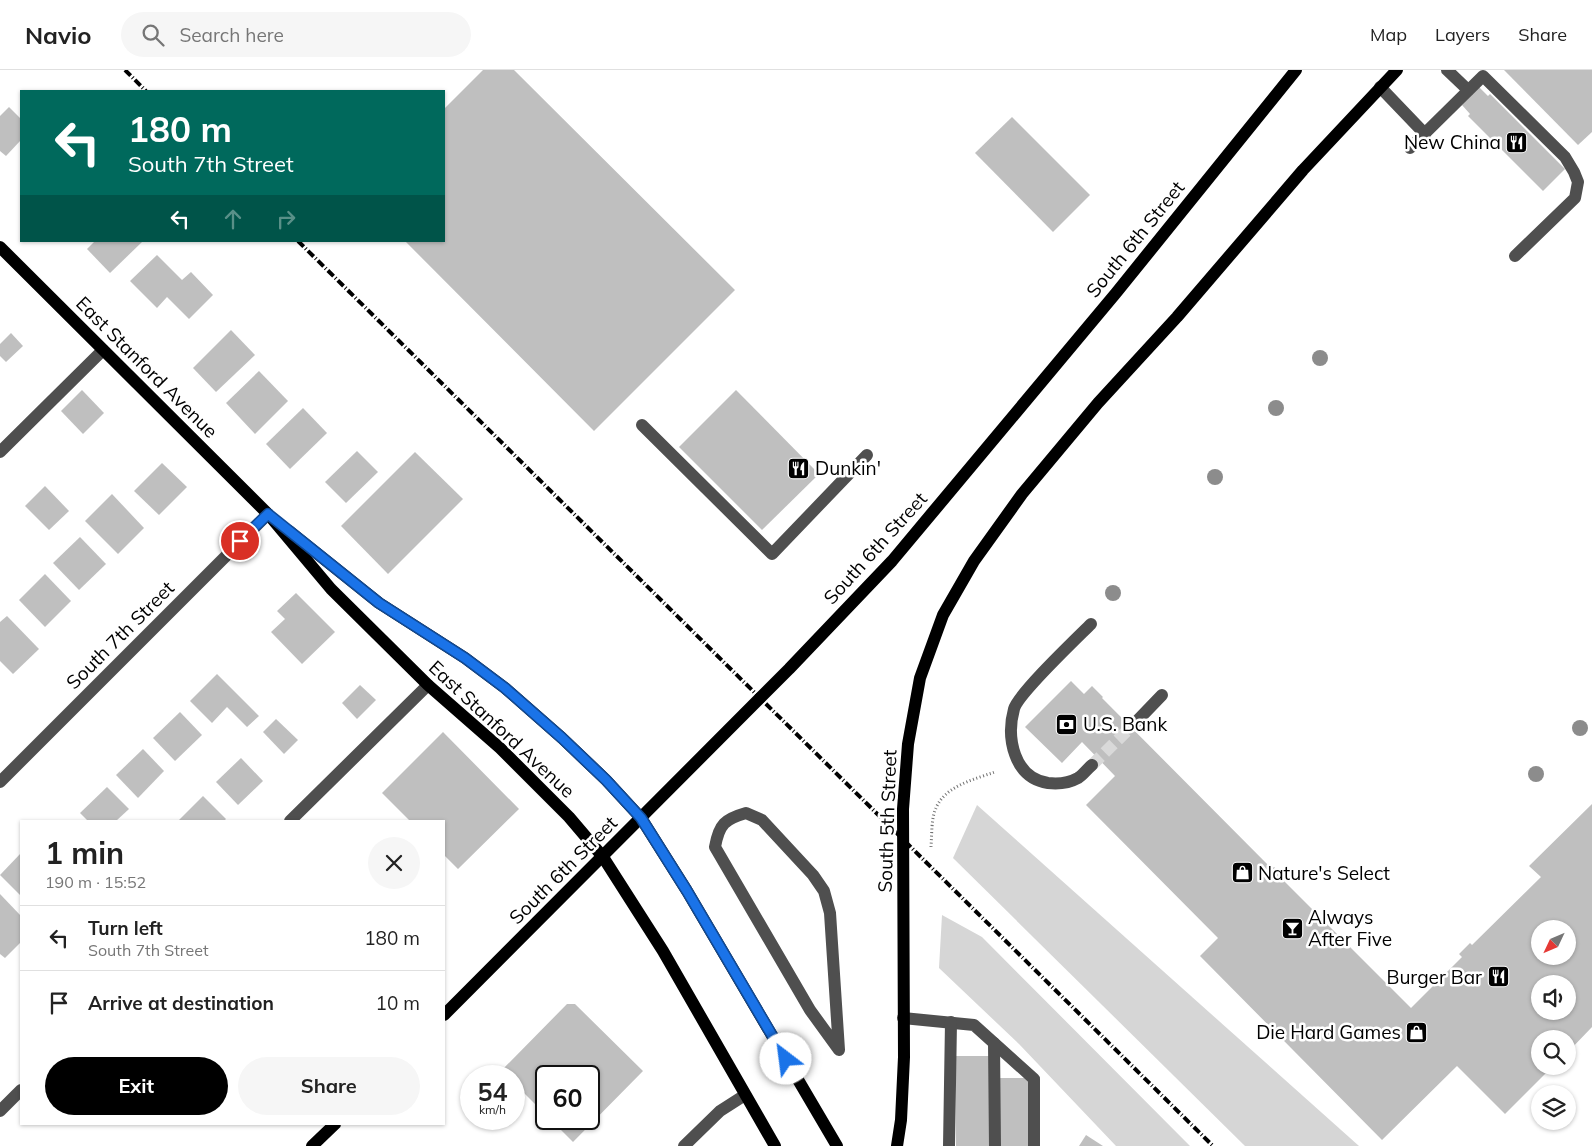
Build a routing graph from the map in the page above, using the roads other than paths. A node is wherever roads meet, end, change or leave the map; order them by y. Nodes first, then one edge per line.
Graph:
1 (1296, 70) edge
2 (1397, 70) edge
3 (1447, 70) edge
4 (1380, 88) junction
5 (1468, 90) junction
6 (1424, 134) junction
7 (1410, 148) dead end
8 (0, 246) edge
9 (1515, 256) dead end
10 (103, 350) junction
11 (642, 425) dead end
12 (0, 452) edge
13 (866, 455) dead end
14 (268, 514) junction
15 (1091, 624) dead end
16 (428, 685) junction
17 (1162, 695) dead end
18 (1136, 722) tunnel mouth
19 (1092, 765) tunnel mouth
20 (0, 782) edge
21 (641, 818) junction
22 (291, 820) edge
23 (603, 856) junction
24 (445, 1014) edge
25 (903, 1018) junction
26 (951, 1022) junction
27 (994, 1043) junction
28 (839, 1050) joint
29 (20, 1091) edge
30 (745, 1095) junction
31 (0, 1111) edge
32 (334, 1125) edge
33 (312, 1146) edge
34 (684, 1146) edge
35 (775, 1146) edge
36 (837, 1146) edge
37 (897, 1146) edge
38 (949, 1146) edge
39 (995, 1146) edge
40 (1034, 1146) edge

1 - 21 main road, South 6th Street
2 - 4 main road
3 - 5 street
4 - 6 street
4 - 25 main road, South 5th Street
5 - 6 street
5 - 9 street
6 - 7 street
8 - 10 main road, East Stanford Avenue
10 - 12 street
10 - 14 main road, East Stanford Avenue
11 - 13 street
14 - 16 main road, East Stanford Avenue
14 - 20 street, South 7th Street
14 - 21 main road, East Stanford Avenue
15 - 19 street
16 - 22 street
16 - 23 main road, East Stanford Avenue
17 - 18 street
21 - 23 main road, South 6th Street
21 - 36 main road, East Stanford Avenue
23 - 24 main road, South 6th Street
23 - 30 main road, East Stanford Avenue
25 - 26 street
25 - 37 main road, South 5th Street
26 - 27 street
26 - 38 street
27 - 39 street
27 - 40 street
28 - 28 street
29 - 31 street
30 - 34 street
30 - 35 main road, East Stanford Avenue
32 - 33 main road

